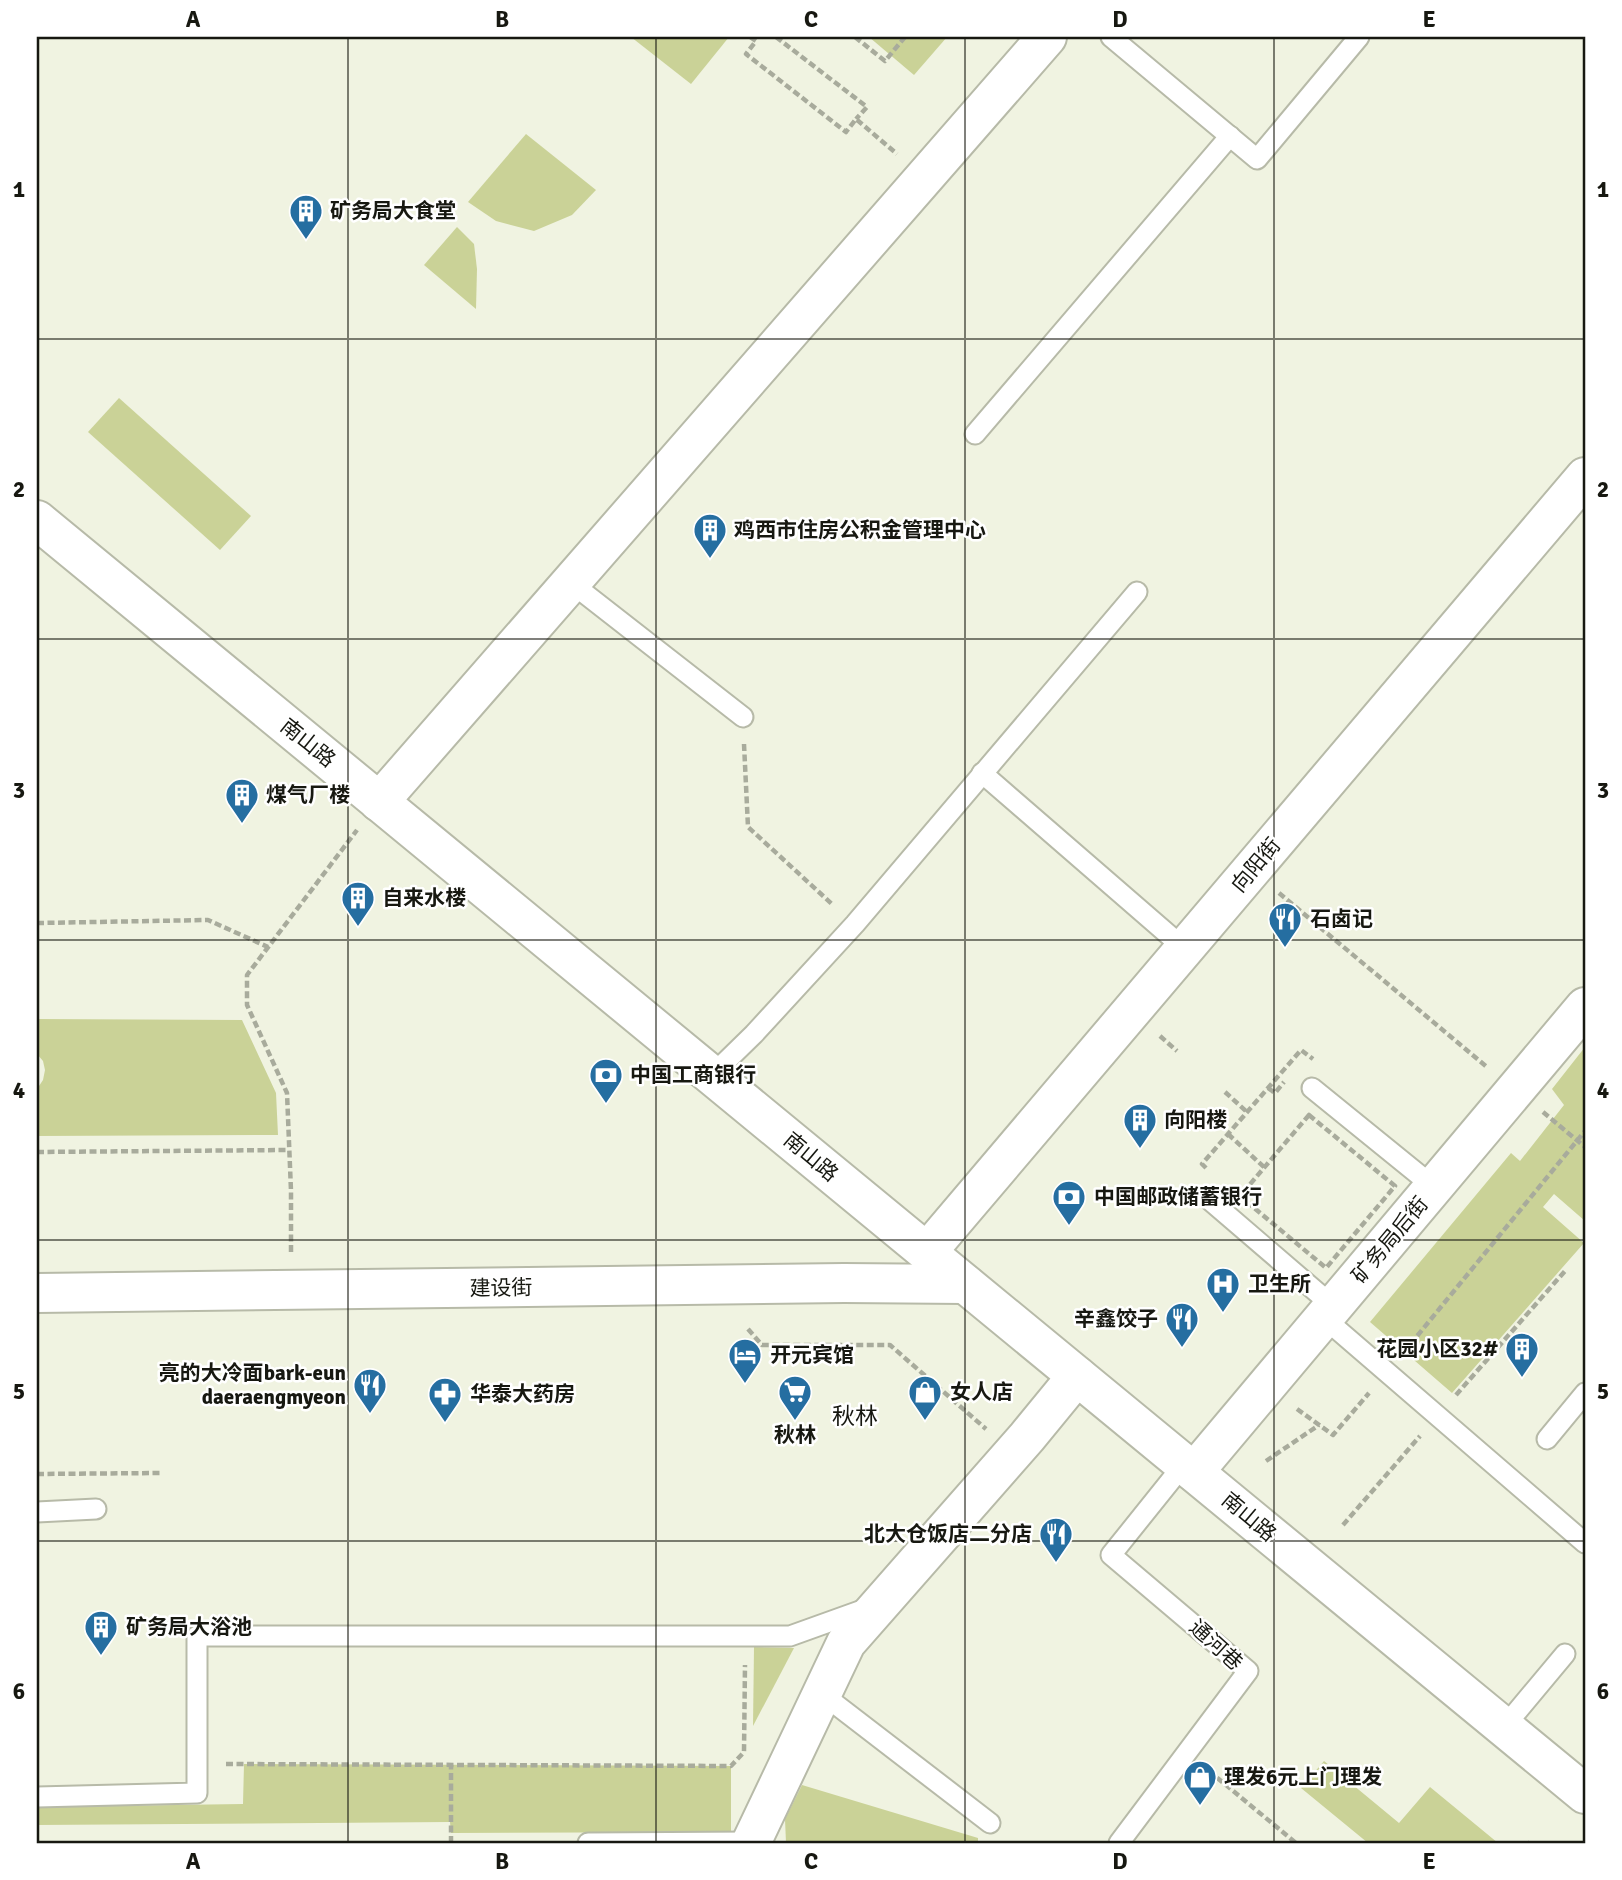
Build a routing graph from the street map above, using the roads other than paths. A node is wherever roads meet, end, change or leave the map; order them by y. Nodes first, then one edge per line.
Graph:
1 (1047, 37) edge
2 (1111, 37) edge
3 (1359, 37) edge
4 (1230, 136) junction
5 (975, 433) dead end
6 (1585, 477) edge
7 (37, 520) edge
8 (570, 582) junction
9 (1137, 592) dead end
10 (743, 717) road end
11 (982, 774) junction
12 (379, 802) junction
13 (1185, 949) junction
14 (1585, 1007) edge
15 (712, 1075) junction
16 (1312, 1088) dead end
17 (1434, 1187) junction
18 (1205, 1196) dead end
19 (927, 1252) junction
20 (844, 1283) junction
21 (965, 1284) junction
22 (37, 1293) edge
23 (1329, 1312) junction
24 (1077, 1376) junction
25 (1585, 1393) edge
26 (1547, 1439) dead end
27 (1189, 1468) junction
28 (96, 1509) dead end
29 (37, 1512) edge
30 (1585, 1543) edge
31 (882, 1603) junction
32 (1565, 1654) dead end
33 (821, 1693) junction
34 (1504, 1727) junction
35 (1585, 1794) edge
36 (37, 1797) edge
37 (990, 1823) dead end
38 (588, 1843) edge
39 (751, 1843) edge
40 (1119, 1843) edge

1 - 8 street
2 - 4 lane
3 - 4 lane
4 - 5 lane
6 - 13 street, 向阳街
7 - 12 street, 南山路
8 - 10 lane
8 - 12 street
9 - 11 lane
11 - 13 lane
11 - 15 lane
12 - 15 street, 南山路
13 - 19 street, 向阳街
14 - 17 street, 矿务局后街
15 - 19 street, 南山路
16 - 17 lane
17 - 23 street, 矿务局后街
18 - 23 lane
19 - 20 street
19 - 21 street, 南山路
20 - 21 street, 建设街
20 - 22 street, 建设街
21 - 24 street, 南山路
23 - 27 street, 矿务局后街
23 - 30 lane
24 - 27 street, 南山路
24 - 31 street
25 - 26 lane
27 - 34 street, 南山路
27 - 40 lane, 通河巷
28 - 29 lane
31 - 33 street
31 - 36 lane
32 - 34 lane
33 - 37 lane
33 - 39 street
34 - 35 street, 南山路
38 - 39 lane

